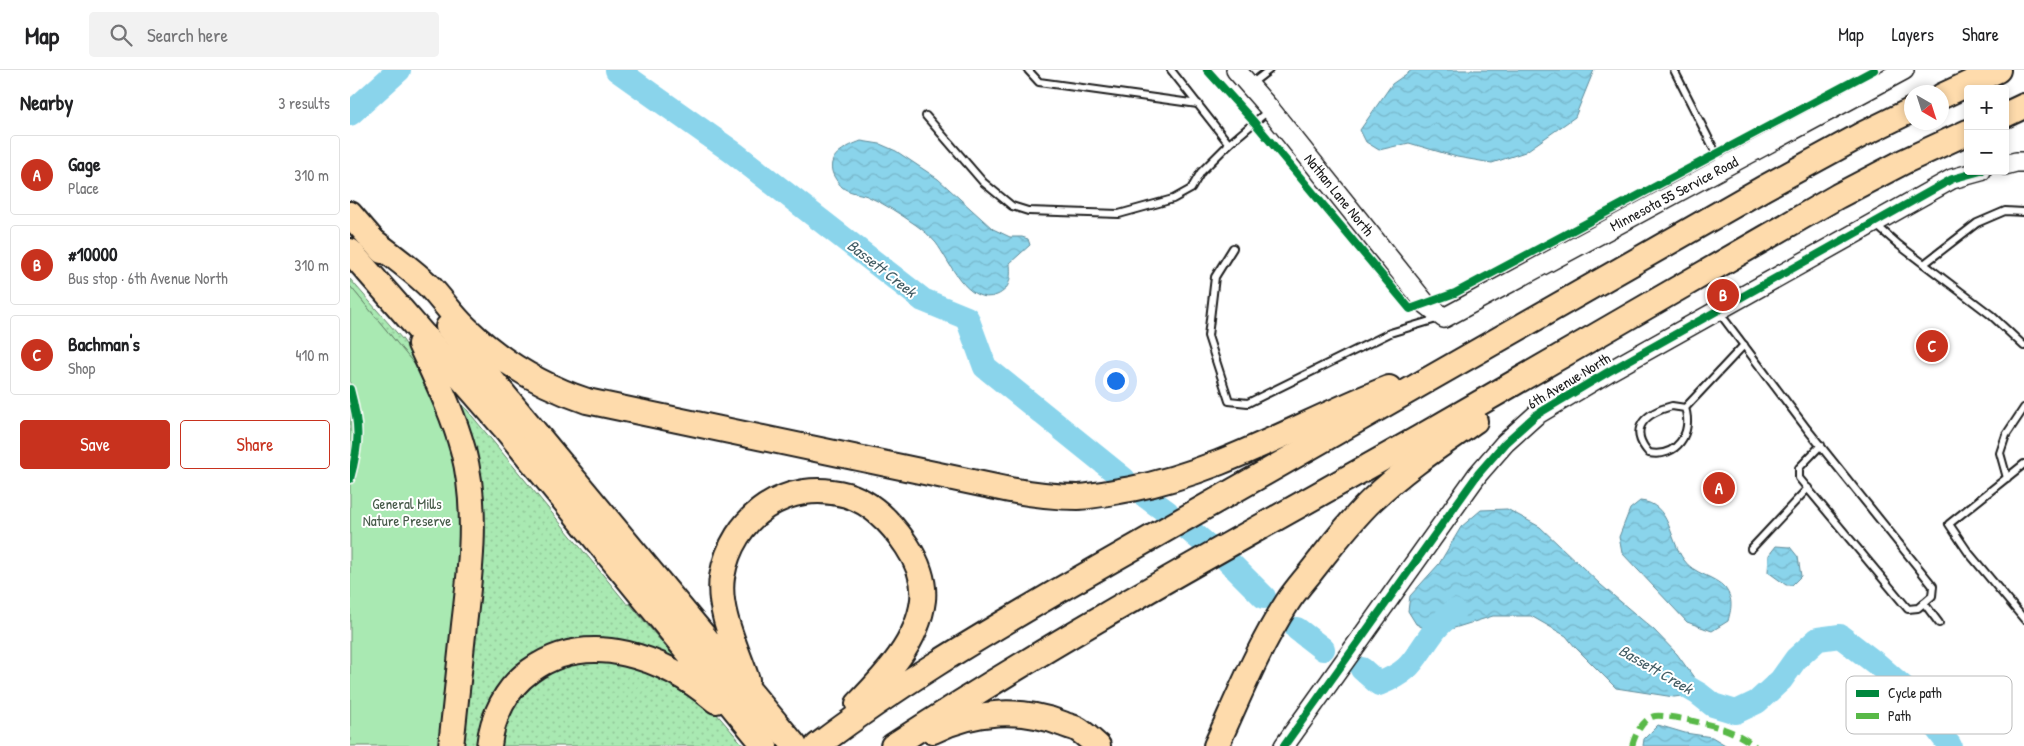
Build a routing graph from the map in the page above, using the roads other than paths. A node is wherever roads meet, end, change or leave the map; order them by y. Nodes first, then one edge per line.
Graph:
1 (1028, 70) edge
2 (1170, 70) edge
3 (1236, 70) edge
4 (1269, 70) edge
5 (1674, 70) edge
6 (1904, 70) edge
7 (1998, 70) edge
8 (1250, 85) junction
9 (1949, 93) edge
10 (1198, 104) junction
11 (2024, 106) edge
12 (1270, 109) junction
13 (2009, 113) edge
14 (1904, 114) edge
15 (926, 116) dead end
16 (1964, 134) edge
17 (1229, 144) junction
18 (2024, 162) edge
19 (2009, 164) edge
20 (1724, 168) junction
21 (1966, 175) edge
22 (2024, 212) edge
23 (350, 214) edge
24 (1874, 223) junction
25 (371, 239) junction
26 (1233, 248) dead end
27 (350, 251) edge
28 (1924, 264) junction
29 (1718, 310) junction
30 (1444, 318) junction
31 (409, 320) junction
32 (1744, 345) junction
33 (1578, 346) junction
34 (2024, 346) edge
35 (1454, 365) junction
36 (1684, 408) junction
37 (2024, 408) edge
38 (1820, 445) junction
39 (2024, 464) edge
40 (2007, 478) junction
41 (1808, 488) junction
42 (1751, 549) dead end
43 (1924, 603) junction
44 (2024, 619) edge
45 (1939, 623) dead end
46 (751, 694) junction
47 (788, 738) edge
48 (759, 740) edge
49 (451, 746) edge
50 (489, 746) edge
51 (817, 746) edge
52 (893, 746) edge
53 (902, 746) edge
54 (1098, 746) edge
55 (1216, 746) edge
56 (1284, 746) edge

1 - 10 lane
2 - 10 lane
3 - 8 street, Nathan Lane North
4 - 8 lane
5 - 20 lane
6 - 20 street, Minnesota 55 Service Road
7 - 9 highway
8 - 12 street, Nathan Lane North
10 - 17 lane
11 - 13 highway
12 - 17 lane
12 - 30 street, Nathan Lane North
14 - 35 highway
15 - 17 lane
16 - 33 highway
18 - 19 street
20 - 30 street, Minnesota 55 Service Road
21 - 24 street, 6th Avenue North
22 - 28 lane
23 - 25 highway
24 - 28 lane
24 - 29 street, 6th Avenue North
25 - 35 highway
25 - 46 highway
26 - 30 lane
27 - 31 highway
28 - 34 lane
29 - 32 lane
29 - 56 street, 6th Avenue North
31 - 48 highway
31 - 49 highway
32 - 36 lane
32 - 38 lane
33 - 52 highway
33 - 55 highway
35 - 51 highway
36 - 36 lane
37 - 40 lane
38 - 41 lane
38 - 43 lane
39 - 40 lane
40 - 44 lane
41 - 42 lane
41 - 43 lane
43 - 45 lane
46 - 47 highway
46 - 51 highway
48 - 50 highway
53 - 54 highway

